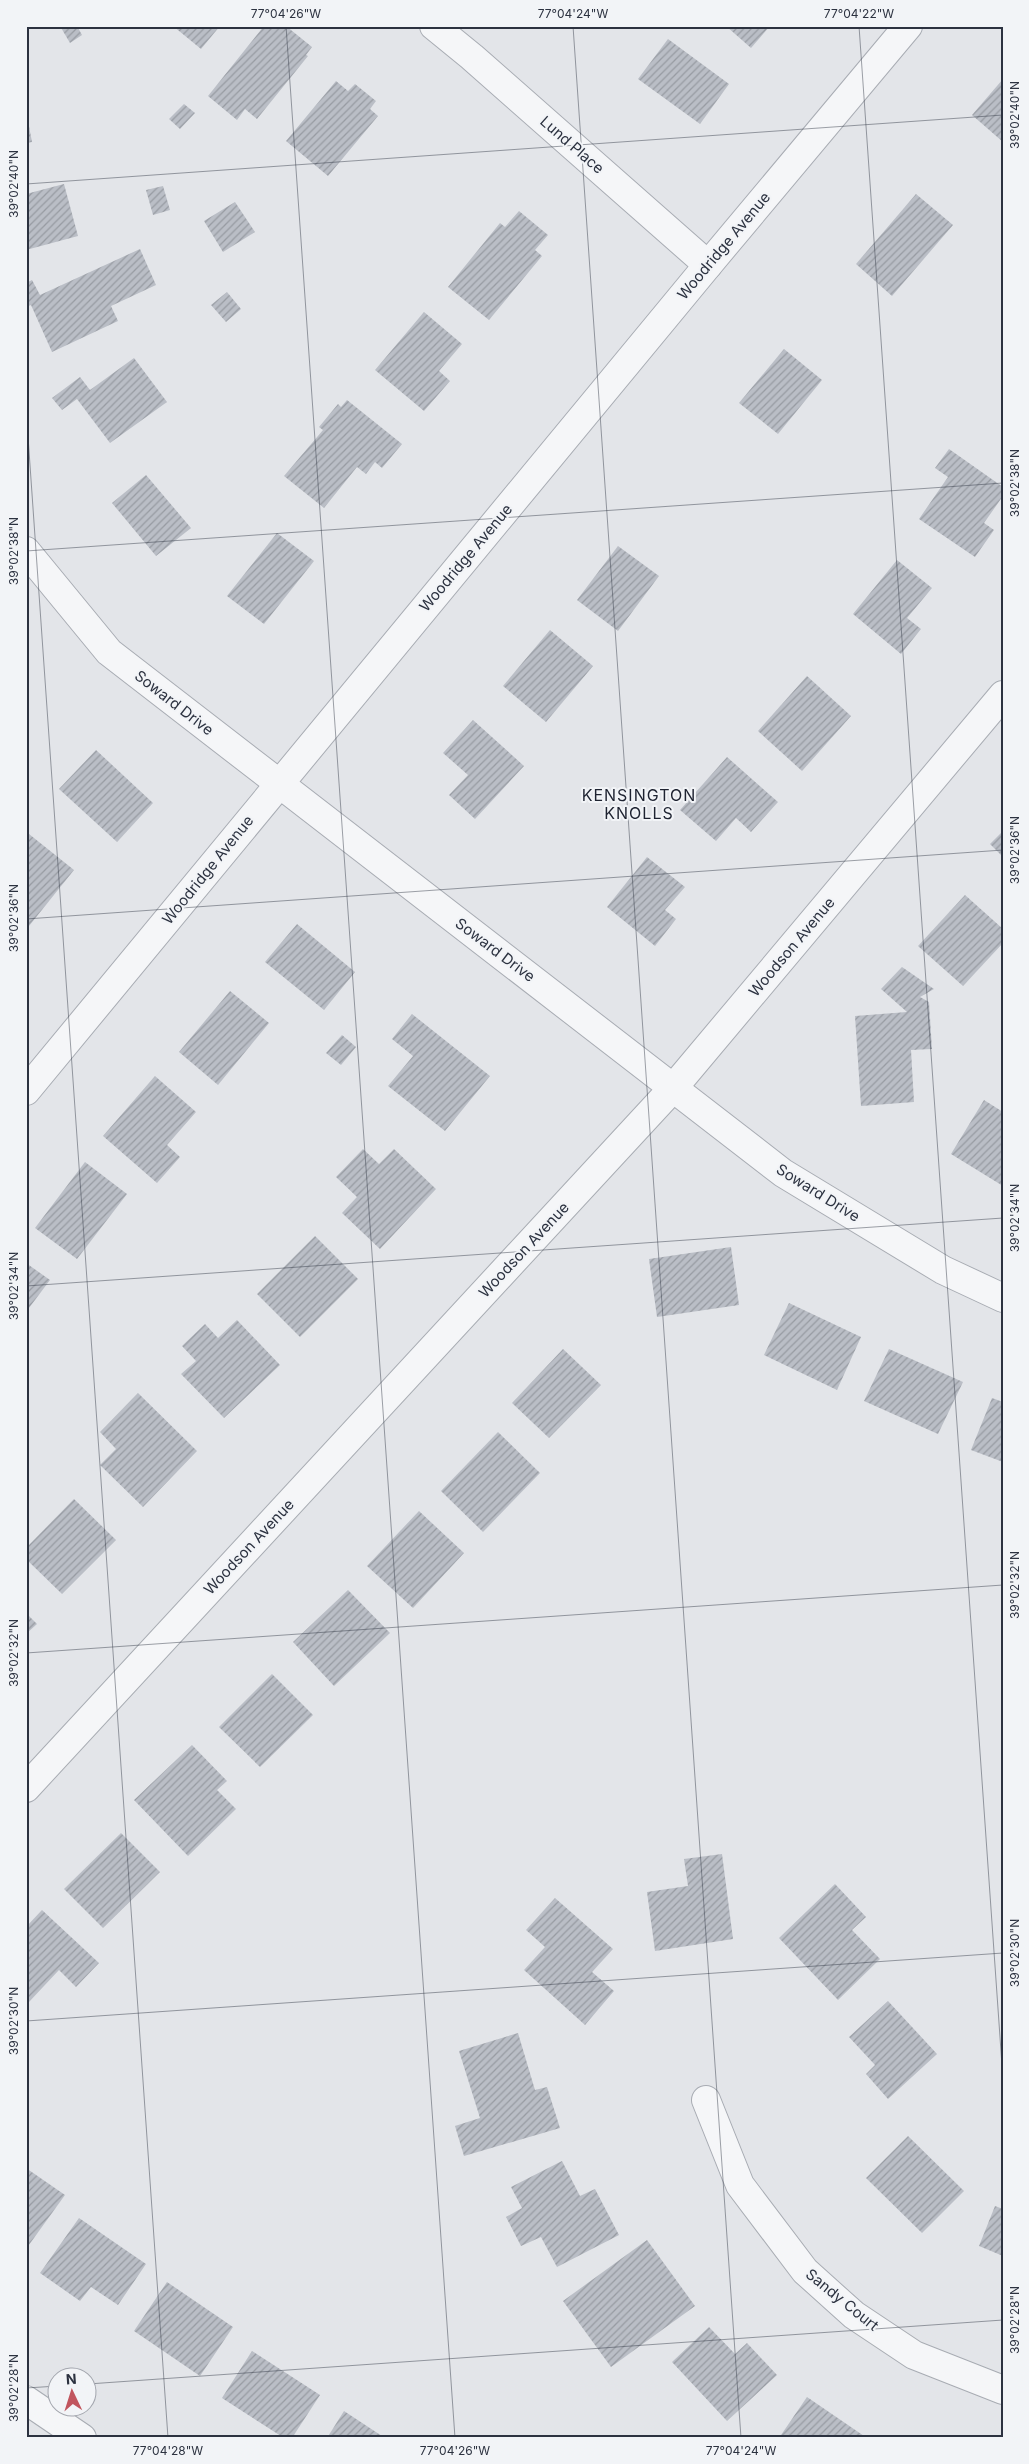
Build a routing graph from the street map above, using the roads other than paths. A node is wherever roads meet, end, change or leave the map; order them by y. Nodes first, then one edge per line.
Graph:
1 (434, 26) edge
2 (908, 26) edge
3 (708, 265) junction
4 (26, 551) edge
5 (1003, 695) edge
6 (279, 784) junction
7 (674, 1087) junction
8 (26, 1091) edge
9 (1003, 1298) edge
10 (26, 1788) edge
11 (706, 2100) dead end
12 (1003, 2390) edge
13 (26, 2400) edge
14 (82, 2438) edge

1 - 3 street, Lund Place
2 - 3 street, Woodridge Avenue
3 - 6 street, Woodridge Avenue
4 - 6 street, Soward Drive
5 - 7 street, Woodson Avenue
6 - 7 street, Soward Drive
6 - 8 street, Woodridge Avenue
7 - 9 street, Soward Drive
7 - 10 street, Woodson Avenue
11 - 12 street, Sandy Court
13 - 14 street

